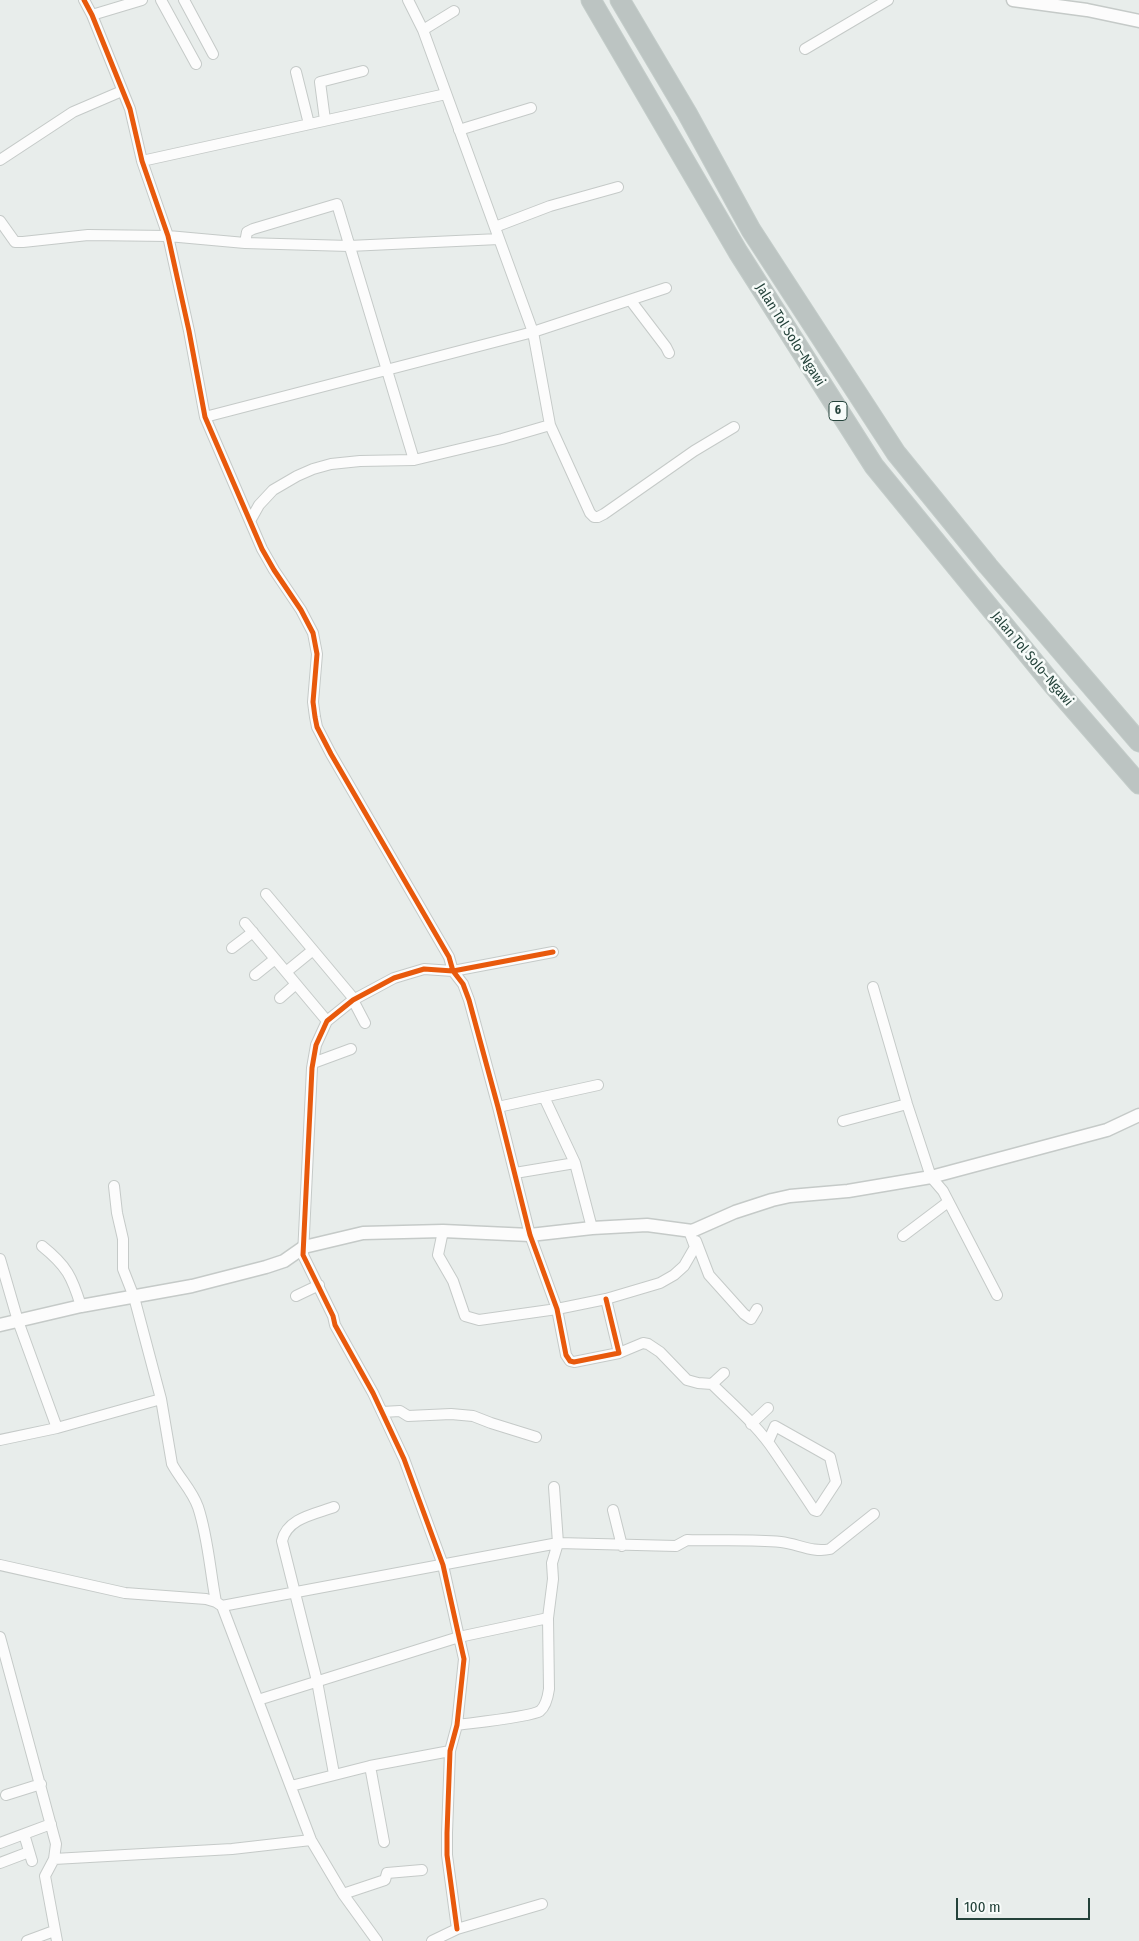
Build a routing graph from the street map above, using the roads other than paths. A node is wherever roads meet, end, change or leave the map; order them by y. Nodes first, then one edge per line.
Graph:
1 (84, 0) edge
2 (142, 0) edge
3 (161, 0) edge
4 (184, 0) edge
5 (408, 0) edge
6 (592, 0) edge
7 (620, 0) edge
8 (888, 0) edge
9 (1013, 0) edge
10 (454, 10) dead end
11 (92, 15) junction
12 (1139, 21) edge
13 (423, 30) junction
14 (805, 49) dead end
15 (213, 54) dead end
16 (196, 64) dead end
17 (363, 71) dead end
18 (296, 72) dead end
19 (122, 91) junction
20 (446, 94) junction
21 (531, 108) dead end
22 (325, 120) junction
23 (309, 124) junction
24 (459, 130) junction
25 (0, 160) edge
26 (142, 161) junction
27 (618, 188) dead end
28 (0, 221) edge
29 (495, 227) junction
30 (168, 236) junction
31 (499, 239) junction
32 (245, 243) junction
33 (349, 246) junction
34 (666, 288) dead end
35 (631, 301) junction
36 (533, 332) junction
37 (669, 353) dead end
38 (385, 369) junction
39 (205, 416) junction
40 (550, 425) junction
41 (734, 427) dead end
42 (414, 460) junction
43 (250, 521) junction
44 (1139, 742) edge
45 (1139, 784) edge
46 (266, 894) dead end
47 (245, 923) dead end
48 (253, 932) junction
49 (232, 948) dead end
50 (313, 950) junction
51 (553, 952) dead end
52 (275, 959) junction
53 (453, 970) junction
54 (286, 972) junction
55 (255, 976) dead end
56 (296, 984) junction
57 (873, 987) dead end
58 (280, 998) dead end
59 (354, 1000) junction
60 (327, 1021) junction
61 (365, 1023) dead end
62 (351, 1050) dead end
63 (313, 1062) junction
64 (598, 1085) dead end
65 (544, 1097) junction
66 (907, 1104) junction
67 (498, 1107) junction
68 (1139, 1115) edge
69 (842, 1121) dead end
70 (575, 1163) junction
71 (516, 1173) junction
72 (931, 1177) junction
73 (114, 1186) dead end
74 (948, 1202) junction
75 (592, 1228) junction
76 (443, 1231) junction
77 (690, 1231) junction
78 (530, 1235) junction
79 (903, 1236) dead end
80 (42, 1246) dead end
81 (304, 1248) junction
82 (0, 1259) edge
83 (319, 1286) junction
84 (997, 1295) dead end
85 (134, 1296) junction
86 (296, 1296) dead end
87 (606, 1299) junction
88 (81, 1306) junction
89 (556, 1309) junction
90 (757, 1309) dead end
91 (18, 1321) junction
92 (0, 1325) edge
93 (619, 1353) junction
94 (724, 1373) dead end
95 (712, 1384) junction
96 (161, 1399) junction
97 (768, 1408) dead end
98 (382, 1412) junction
99 (752, 1424) junction
100 (57, 1428) junction
101 (536, 1437) dead end
102 (0, 1440) edge
103 (768, 1442) junction
104 (554, 1487) dead end
105 (334, 1507) dead end
106 (613, 1510) dead end
107 (874, 1514) dead end
108 (558, 1543) junction
109 (622, 1546) junction
110 (0, 1565) edge
111 (443, 1565) junction
112 (296, 1593) junction
113 (219, 1604) junction
114 (548, 1618) junction
115 (460, 1636) junction
116 (0, 1637) edge
117 (317, 1682) junction
118 (258, 1700) junction
119 (457, 1725) junction
120 (450, 1751) junction
121 (370, 1766) junction
122 (334, 1774) junction
123 (41, 1784) junction
124 (291, 1786) junction
125 (6, 1795) dead end
126 (51, 1824) junction
127 (24, 1834) junction
128 (311, 1840) junction
129 (0, 1842) edge
130 (384, 1842) dead end
131 (54, 1859) junction
132 (0, 1863) edge
133 (422, 1870) dead end
134 (344, 1894) junction
135 (542, 1904) dead end
136 (457, 1929) junction
137 (56, 1936) edge
138 (28, 1941) edge
139 (376, 1941) edge
140 (432, 1941) edge

1 - 11 street
2 - 11 street
3 - 16 street
4 - 15 street
5 - 13 street
6 - 45 highway, Jalan Tol Solo–Ngawi / 6
7 - 44 highway, Jalan Tol Solo–Ngawi / 6
8 - 14 street
9 - 12 street
10 - 13 street
11 - 19 street
13 - 20 street
17 - 22 street
18 - 23 street
19 - 25 street
19 - 26 street
20 - 22 street
20 - 24 street
21 - 24 street
22 - 23 street
23 - 26 street
24 - 29 street
26 - 30 street
27 - 29 street
28 - 30 street
29 - 31 street
30 - 32 street
30 - 39 street
31 - 33 street
31 - 36 street
32 - 33 street
32 - 33 street
33 - 38 street
34 - 35 street
35 - 36 street
35 - 37 street
36 - 38 street
36 - 40 street
38 - 39 street
38 - 42 street
39 - 43 street
40 - 41 street
40 - 42 street
42 - 43 street
43 - 53 street
46 - 50 street
47 - 48 street
48 - 49 street
48 - 52 street
50 - 54 street
50 - 59 street
51 - 53 street
52 - 54 street
52 - 55 street
53 - 59 street
53 - 67 street
54 - 56 street
56 - 58 street
56 - 60 street
57 - 66 street
59 - 60 street
59 - 61 street
60 - 63 street
62 - 63 street
63 - 81 street
64 - 65 street
65 - 67 street
65 - 70 street
66 - 69 street
66 - 72 street
67 - 71 street
68 - 72 street
70 - 71 street
70 - 75 street
71 - 78 street
72 - 74 street
72 - 77 street
73 - 85 street
74 - 79 street
74 - 84 street
75 - 77 street
75 - 78 street
76 - 78 street
76 - 81 street
76 - 89 street
77 - 87 street
77 - 90 street
78 - 89 street
80 - 88 street
81 - 83 street
81 - 85 street
82 - 91 street
83 - 86 street
83 - 98 street
85 - 88 street
85 - 96 street
87 - 89 street
87 - 93 street
88 - 91 street
89 - 93 street
91 - 92 street
91 - 100 street
93 - 95 street
94 - 95 street
95 - 99 street
96 - 100 street
96 - 113 street
97 - 99 street
98 - 101 street
98 - 111 street
99 - 103 street
100 - 102 street
103 - 103 street
104 - 108 street
105 - 112 street
106 - 109 street
107 - 109 street
108 - 109 street
108 - 111 street
108 - 114 street
110 - 113 street
111 - 112 street
111 - 115 street
112 - 113 street
112 - 117 street
113 - 118 street
114 - 115 street
114 - 119 street
115 - 117 street
115 - 119 street
116 - 123 street
117 - 118 street
117 - 122 street
118 - 124 street
119 - 120 street
120 - 121 street
120 - 136 street
121 - 122 street
121 - 130 street
122 - 124 street
123 - 125 street
123 - 126 street
124 - 128 street
126 - 127 street
126 - 131 street
127 - 129 street
127 - 132 street
128 - 131 street
128 - 134 street
131 - 137 street
133 - 134 street
134 - 139 street
135 - 136 street
136 - 140 street
137 - 138 street

